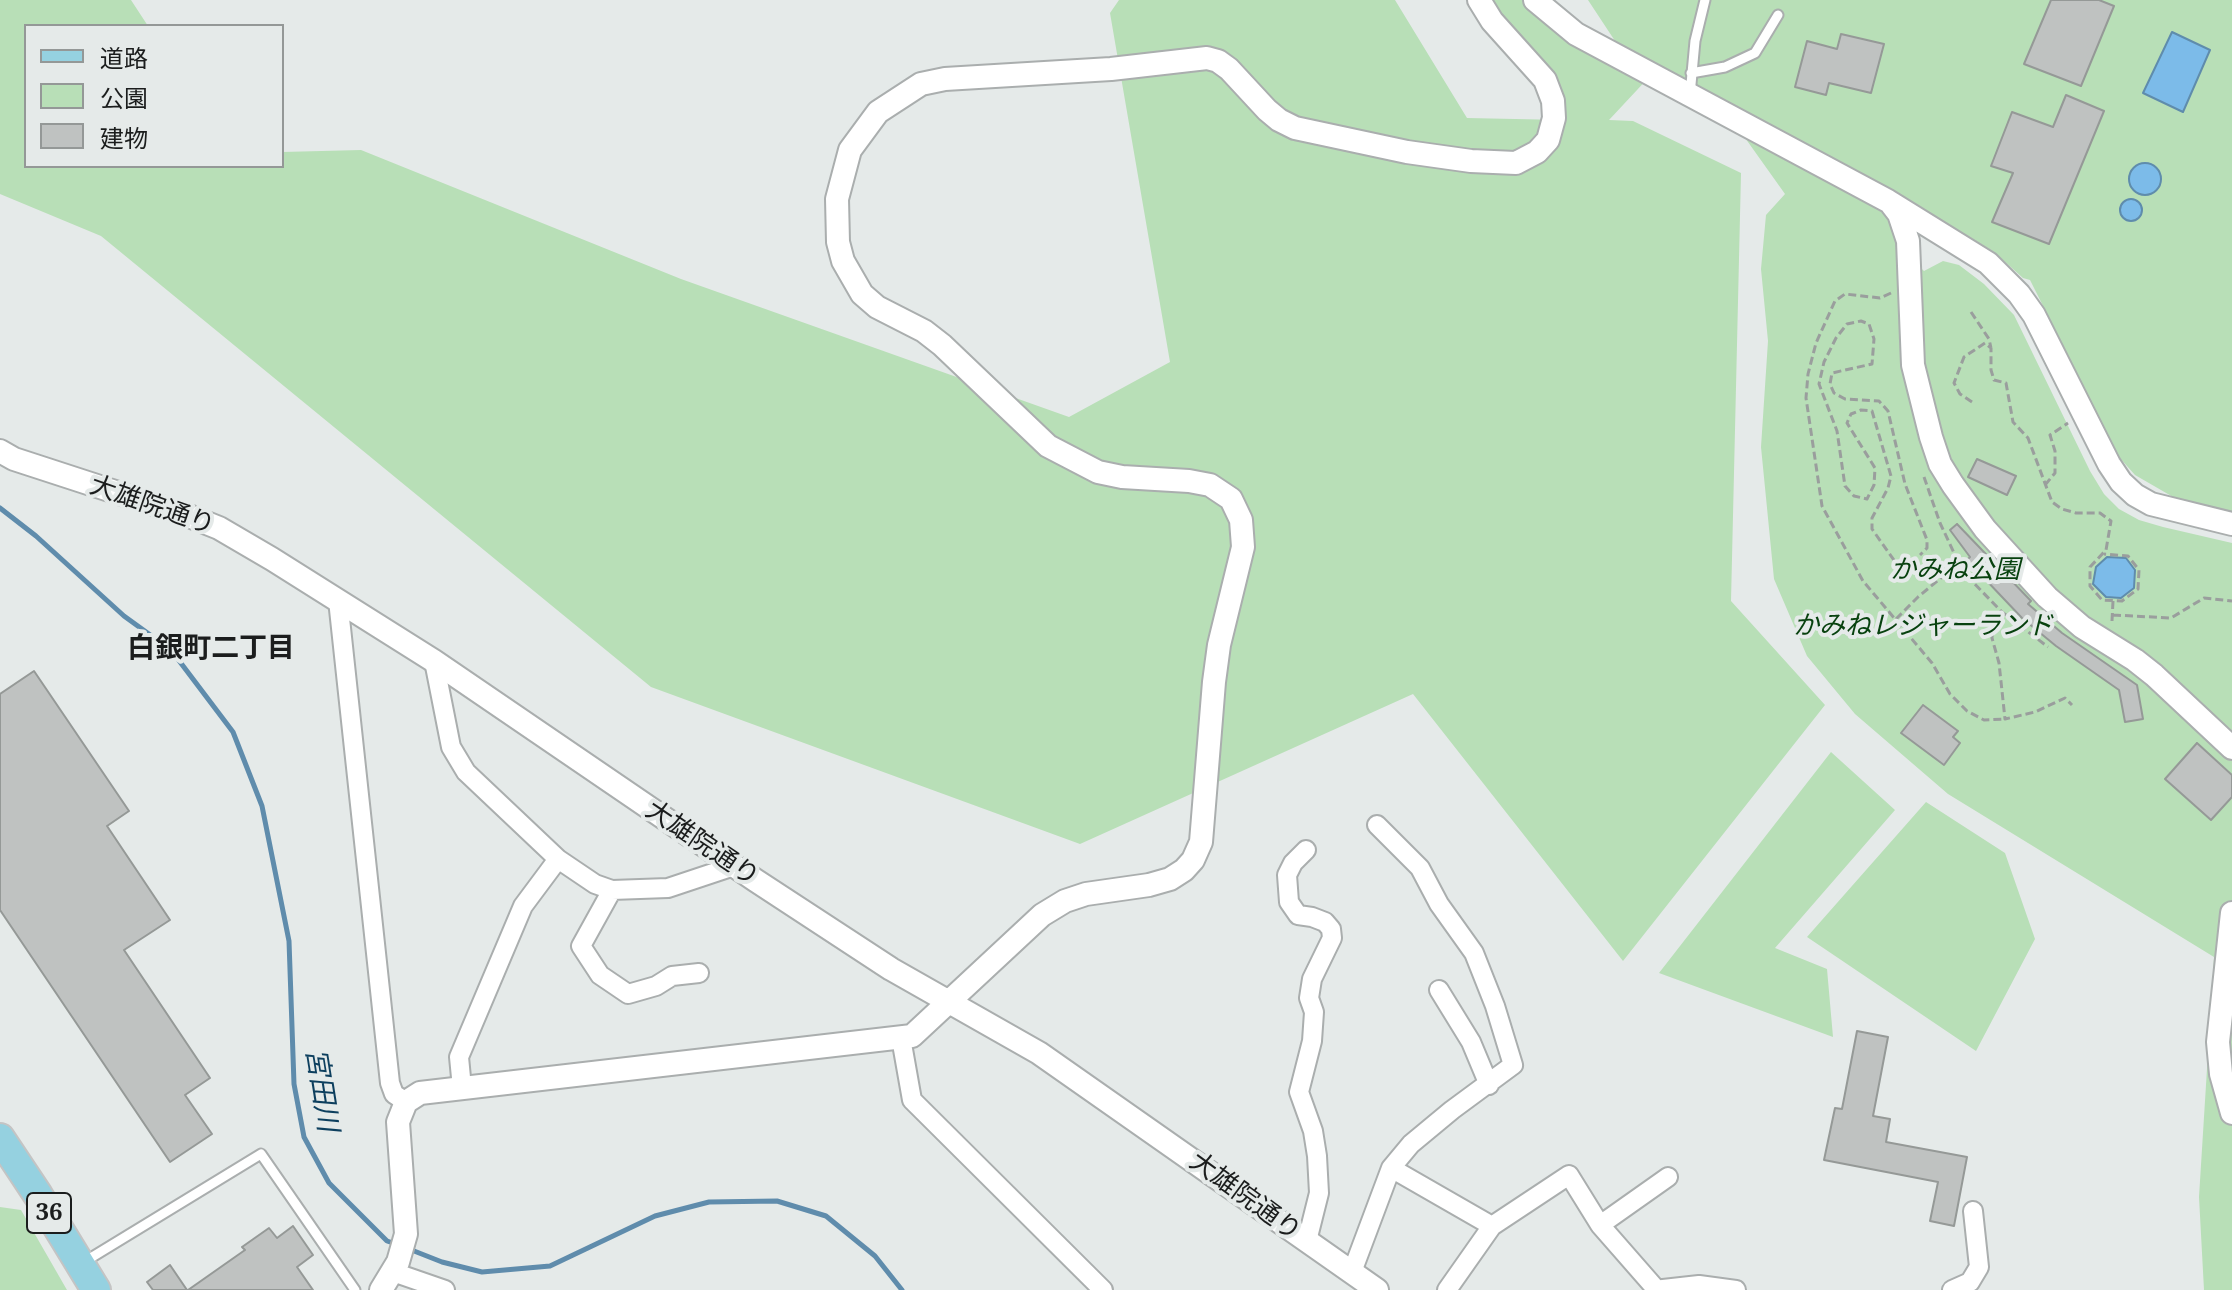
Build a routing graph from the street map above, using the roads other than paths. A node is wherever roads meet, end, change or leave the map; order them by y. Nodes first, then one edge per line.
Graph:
1 (1479, 0) edge
2 (1535, 0) edge
3 (1705, 0) edge
4 (1778, 15) dead end
5 (1690, 84) junction
6 (1888, 201) junction
7 (1960, 245) junction
8 (1910, 267) junction
9 (0, 451) edge
10 (2232, 524) edge
11 (338, 600) junction
12 (434, 661) junction
13 (2232, 748) edge
14 (1377, 825) dead end
15 (1306, 850) dead end
16 (558, 859) junction
17 (734, 866) junction
18 (612, 890) junction
19 (2232, 913) edge
20 (699, 973) dead end
21 (1439, 990) dead end
22 (950, 1001) junction
23 (901, 1038) junction
24 (1489, 1085) junction
25 (462, 1088) junction
26 (406, 1102) junction
27 (2232, 1113) edge
28 (0, 1138) edge
29 (1391, 1168) junction
30 (1668, 1177) dead end
31 (1973, 1211) dead end
32 (1600, 1225) junction
33 (1492, 1226) junction
34 (1307, 1241) junction
35 (80, 1264) junction
36 (1352, 1272) junction
37 (391, 1275) edge
38 (1655, 1289) edge
39 (96, 1290) edge
40 (355, 1290) edge
41 (445, 1290) edge
42 (1103, 1290) edge
43 (1377, 1290) edge
44 (1447, 1290) edge
45 (1736, 1290) edge
46 (1952, 1290) edge

1 - 22 street
2 - 5 street
3 - 5 lane
4 - 5 lane
5 - 6 street
6 - 7 street
6 - 8 street
7 - 8 street
7 - 10 street
8 - 13 street
9 - 11 street, 大雄院通り
11 - 12 street, 大雄院通り
11 - 26 street
12 - 16 street
12 - 17 street, 大雄院通り
14 - 24 street
15 - 34 street
16 - 18 street
16 - 25 street
17 - 18 street
17 - 22 street, 大雄院通り
18 - 20 street
19 - 27 street
21 - 24 street
22 - 23 street
22 - 34 street, 大雄院通り
23 - 25 street
23 - 42 street
24 - 29 street
25 - 26 street
26 - 37 street
28 - 35 main road, 36
29 - 33 street
29 - 36 street
30 - 32 street
31 - 46 street
32 - 33 street
32 - 38 street
33 - 44 street
34 - 36 street, 大雄院通り
35 - 39 main road, 36
35 - 40 lane
36 - 43 street, 大雄院通り
37 - 41 street
38 - 45 street

